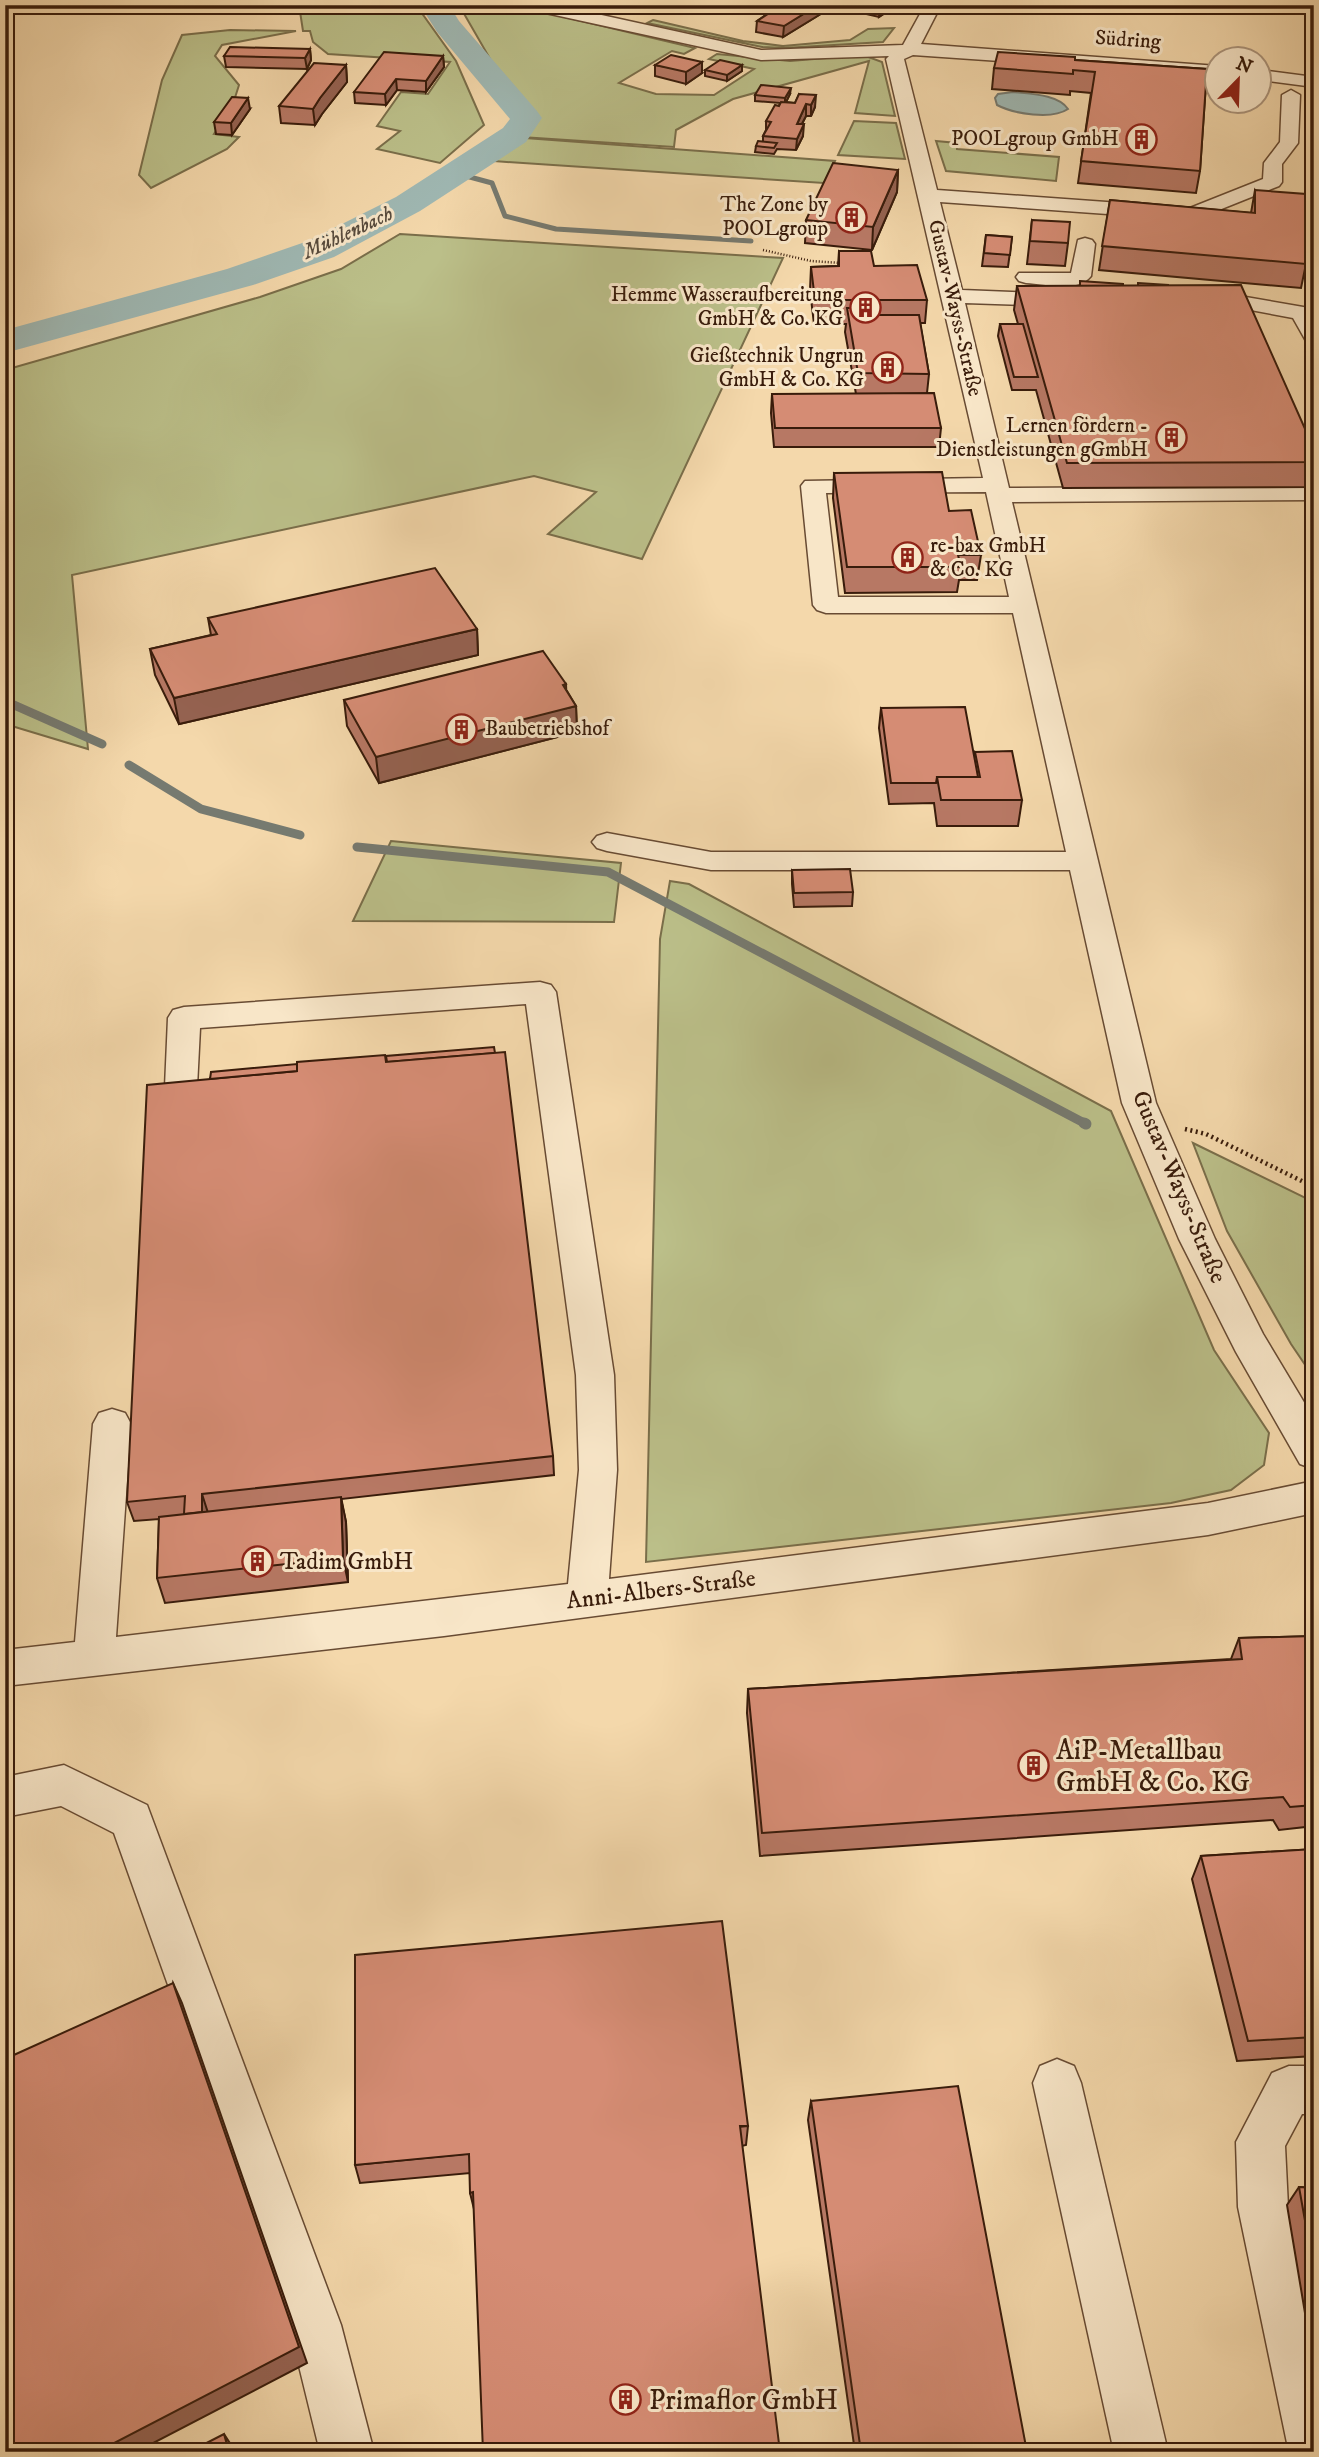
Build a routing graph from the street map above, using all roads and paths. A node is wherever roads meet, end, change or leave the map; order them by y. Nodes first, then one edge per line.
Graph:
1 (532, 5) edge
2 (933, 5) edge
3 (909, 50) junction
4 (1067, 66) edge
5 (1204, 70) edge
6 (1314, 82) edge
7 (1274, 84) edge
8 (1204, 85) edge
9 (1274, 92) edge
10 (1291, 94) junction
11 (929, 195) junction
12 (1085, 244) dead end
13 (763, 250) dead end
14 (852, 264) edge
15 (1010, 276) dead end
16 (958, 281) junction
17 (1078, 301) edge
18 (1187, 302) edge
19 (1314, 336) edge
20 (997, 490) junction
21 (1314, 493) edge
22 (1023, 605) junction
23 (607, 842) dead end
24 (1084, 861) junction
25 (181, 1087) edge
26 (1147, 1121) junction
27 (1314, 1187) edge
28 (112, 1424) dead end
29 (1314, 1453) edge
30 (1314, 1497) edge
31 (587, 1600) junction
32 (94, 1658) junction
33 (5, 1668) edge
34 (5, 1797) edge
35 (1057, 2083) dead end
36 (1314, 2090) edge
37 (1314, 2443) edge
38 (347, 2452) edge
39 (1142, 2452) edge

1 - 3 street, Südring
2 - 3 street
3 - 5 street, Südring
3 - 11 street, Gustav-Wayss-Straße
4 - 8 street
6 - 10 street
7 - 10 street
9 - 10 street
10 - 11 street
11 - 16 street, Gustav-Wayss-Straße
12 - 15 street
13 - 14 path
16 - 17 street
16 - 20 street, Gustav-Wayss-Straße
18 - 19 street
20 - 21 street
20 - 22 street, Gustav-Wayss-Straße
20 - 22 street
22 - 24 street, Gustav-Wayss-Straße
23 - 24 street
24 - 26 street, Gustav-Wayss-Straße
25 - 31 street
26 - 27 path
26 - 29 street, Gustav-Wayss-Straße
28 - 32 street
30 - 31 street, Anni-Albers-Straße
31 - 32 street, Anni-Albers-Straße
32 - 33 street, Anni-Albers-Straße
34 - 38 street
35 - 39 street
36 - 37 street

